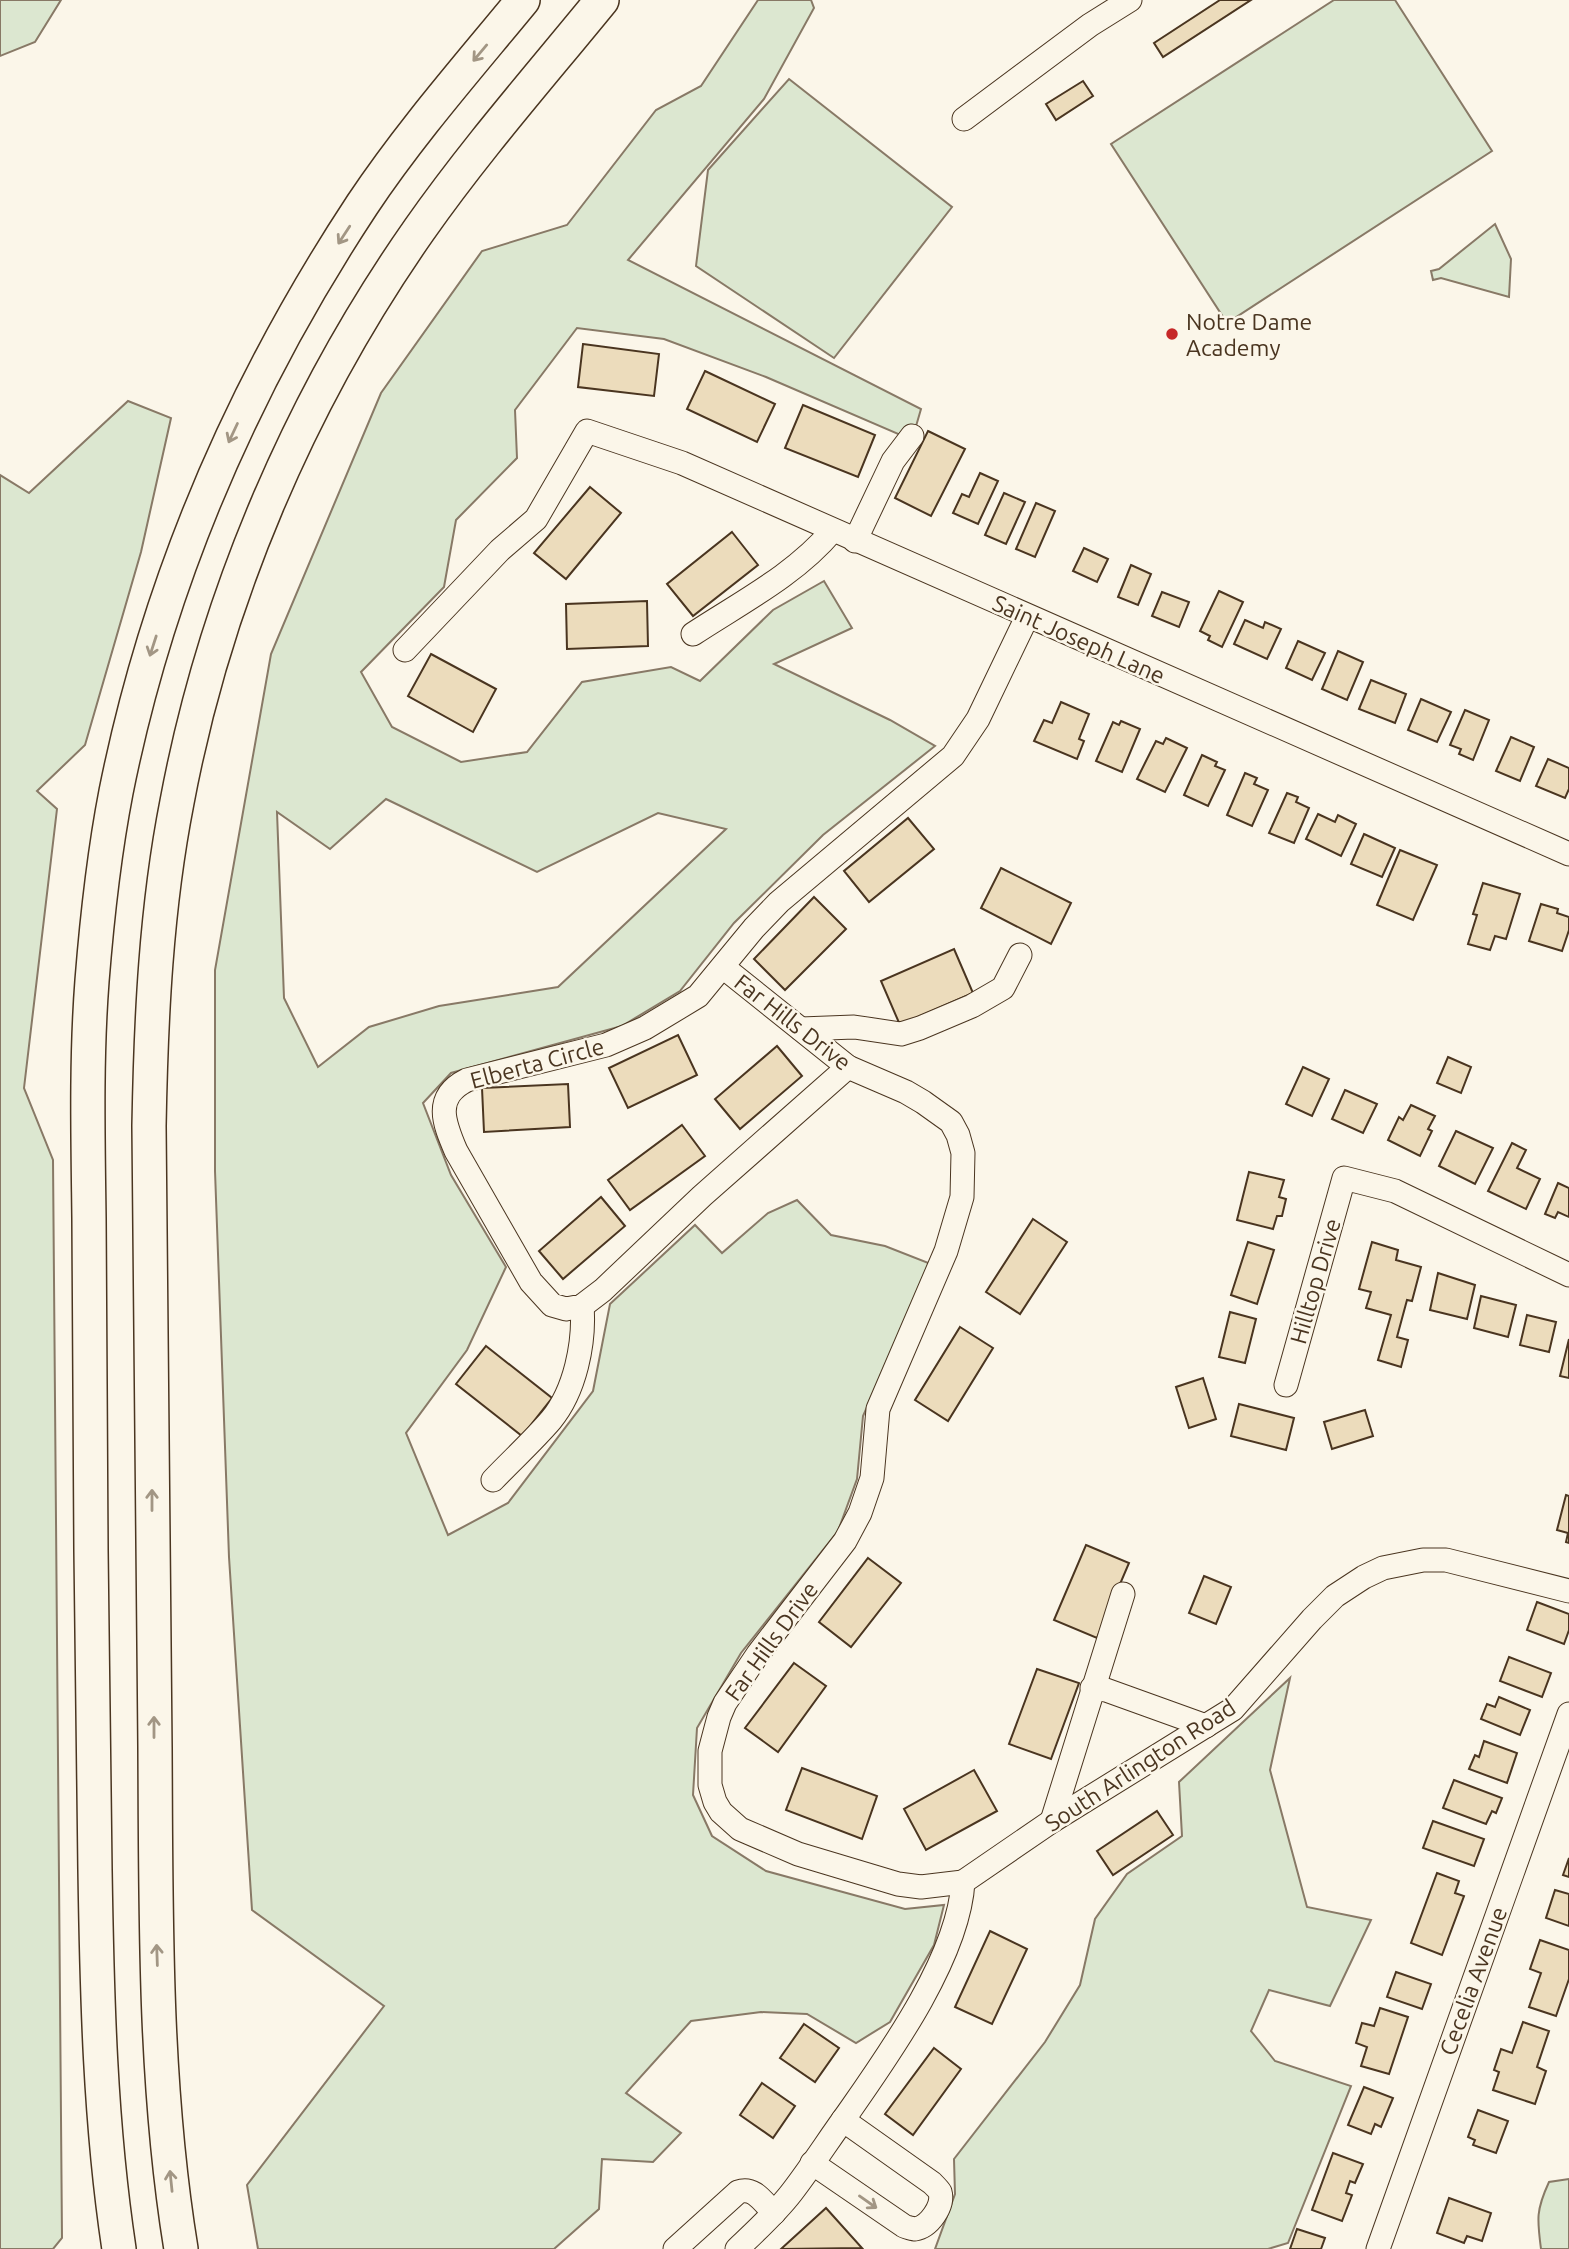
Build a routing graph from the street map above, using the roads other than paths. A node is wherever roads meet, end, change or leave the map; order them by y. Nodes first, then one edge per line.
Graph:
1 (523, 0) edge
2 (602, 0) edge
3 (1130, 0) edge
4 (964, 119) dead end
5 (912, 436) dead end
6 (832, 531) junction
7 (855, 541) junction
8 (1027, 617) junction
9 (693, 634) dead end
10 (405, 650) dead end
11 (1569, 854) edge
12 (1020, 955) dead end
13 (723, 967) junction
14 (801, 1029) junction
15 (848, 1067) junction
16 (1569, 1275) edge
17 (582, 1306) junction
18 (1286, 1385) dead end
19 (494, 1479) dead end
20 (1569, 1591) edge
21 (1123, 1594) dead end
22 (1092, 1688) junction
23 (1569, 1714) edge
24 (1206, 1726) junction
25 (1052, 1821) junction
26 (963, 1882) junction
27 (843, 2120) junction
28 (812, 2163) junction
29 (774, 2213) junction
30 (119, 2249) edge
31 (181, 2249) edge
32 (675, 2249) edge
33 (737, 2249) edge
34 (1378, 2249) edge

1 -> 30 highway
31 -> 2 highway
3 - 4 street
5 - 7 street
6 - 7 street, Saint Joseph Lane
6 - 9 street
6 - 10 street, Saint Joseph Lane
7 - 8 street, Saint Joseph Lane
8 - 11 street, Saint Joseph Lane
8 - 13 street, Elberta Circle
12 - 14 street
13 - 14 street, Far Hills Drive
13 - 17 street, Elberta Circle
14 - 15 street, Far Hills Drive
15 - 17 street
15 - 26 street, Far Hills Drive
16 - 18 street, Hilltop Drive
17 - 19 street
20 - 24 street, South Arlington Road
21 - 22 street
22 - 24 street
22 - 25 street
23 - 34 street, Cecelia Avenue
24 - 25 street, South Arlington Road
25 - 26 street, South Arlington Road
26 - 27 street
27 - 28 street
28 -> 27 street
28 - 29 street
29 - 32 street
29 - 33 street

